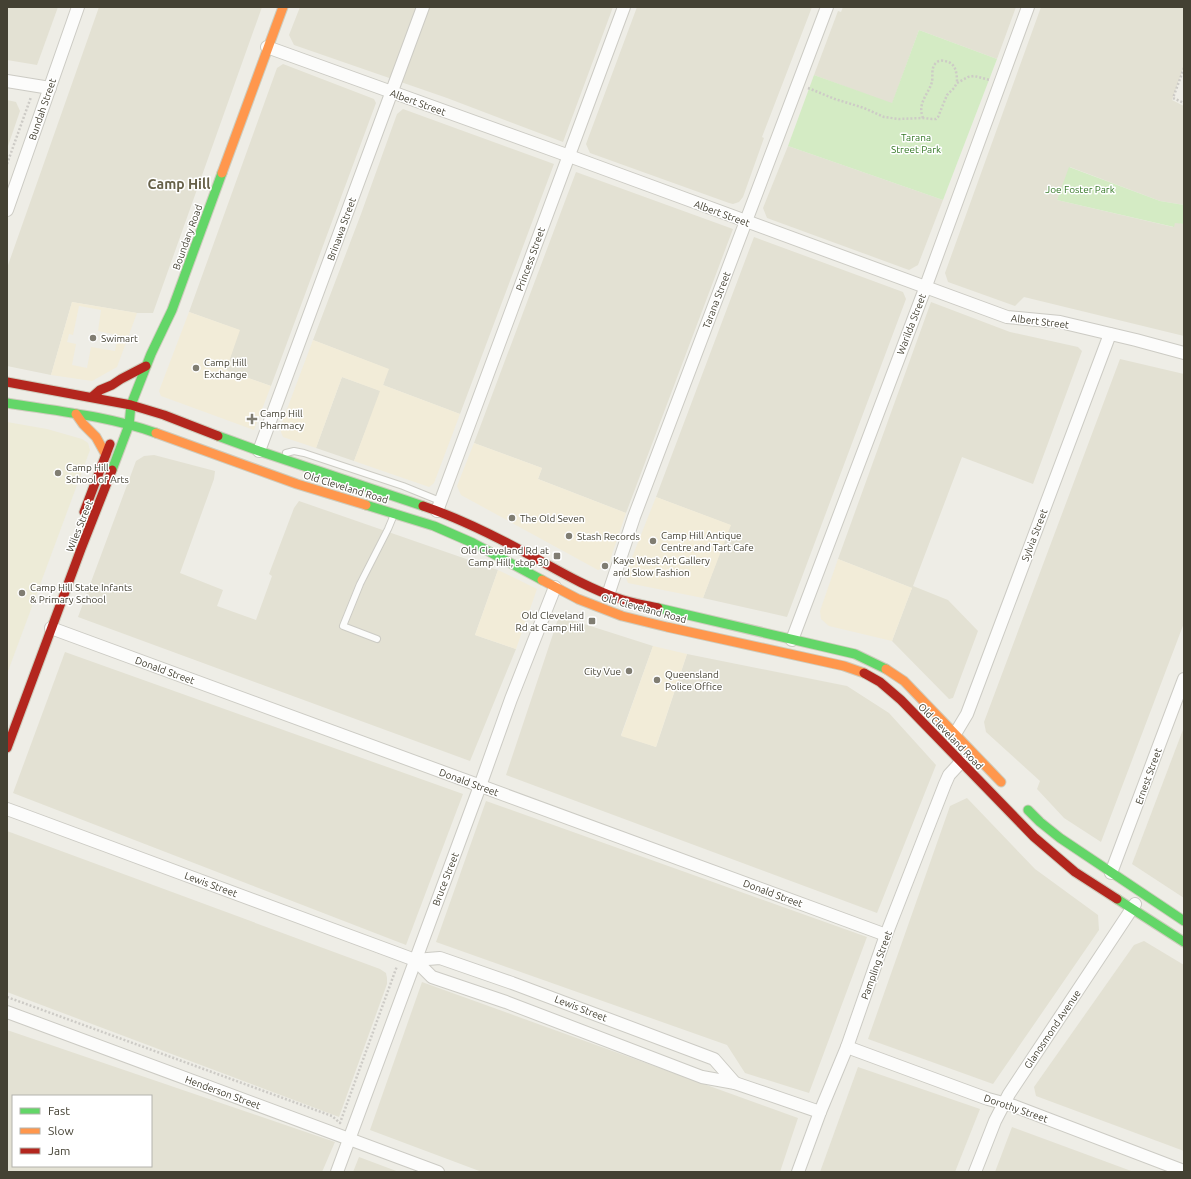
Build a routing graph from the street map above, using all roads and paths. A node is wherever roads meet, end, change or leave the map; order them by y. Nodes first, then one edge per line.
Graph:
1 (78, 7) edge
2 (283, 7) edge
3 (423, 7) edge
4 (624, 7) edge
5 (826, 7) edge
6 (1028, 7) edge
7 (267, 47) junction
8 (1184, 68) edge
9 (7, 81) edge
10 (957, 83) junction
11 (797, 84) junction
12 (1000, 84) junction
13 (50, 88) junction
14 (392, 92) junction
15 (31, 96) dead end
16 (1184, 103) edge
17 (923, 118) junction
18 (568, 156) junction
19 (7, 164) edge
20 (7, 210) edge
21 (745, 221) junction
22 (925, 287) junction
23 (1110, 334) junction
24 (1184, 353) edge
25 (146, 366) junction
26 (7, 382) edge
27 (92, 397) junction
28 (7, 403) edge
29 (131, 405) junction
30 (76, 414) junction
31 (129, 425) junction
32 (116, 428) junction
33 (259, 451) junction
34 (106, 454) junction
35 (439, 506) junction
36 (394, 514) junction
37 (80, 522) dead end
38 (555, 587) junction
39 (608, 595) junction
40 (51, 628) junction
41 (377, 639) dead end
42 (792, 640) junction
43 (1184, 678) edge
44 (955, 734) junction
45 (7, 748) edge
46 (961, 762) junction
47 (480, 786) junction
48 (1008, 789) dead end
49 (1024, 806) dead end
50 (7, 809) edge
51 (1111, 873) junction
52 (1142, 894) junction
53 (1132, 909) junction
54 (1184, 921) edge
55 (886, 935) junction
56 (1184, 942) edge
57 (415, 960) junction
58 (398, 965) dead end
59 (7, 997) edge
60 (7, 1012) edge
61 (847, 1047) junction
62 (735, 1083) junction
63 (1004, 1103) junction
64 (820, 1112) junction
65 (349, 1139) junction
66 (1184, 1171) edge
67 (337, 1172) edge
68 (438, 1172) edge
69 (798, 1172) edge
70 (975, 1172) edge

1 - 13 street, Bundah Street
2 - 7 main road, Boundary Road
3 - 14 street, Brinawa Street
4 - 18 street, Princess Street
5 - 11 street, Tarana Street
6 - 12 street, Warilda Street
7 - 14 street, Albert Street
7 - 25 main road, Boundary Road
8 - 16 path
9 - 13 street
10 - 12 path
10 - 17 path
10 - 17 path
11 - 17 path
11 - 21 street, Tarana Street
12 - 22 street, Warilda Street
13 - 20 street, Bundah Street
14 - 18 street, Albert Street
14 - 33 street, Brinawa Street
15 - 19 path
18 - 21 street, Albert Street
18 - 35 street, Princess Street
21 - 22 street, Albert Street
21 - 39 street, Tarana Street
22 - 23 street, Albert Street
22 - 42 street, Warilda Street
23 - 24 street, Albert Street
23 - 44 street, Sylvia Street
25 - 27 main road
25 - 29 main road, Boundary Road
26 - 27 main road, Old Cleveland Road
27 - 29 main road, Old Cleveland Road
28 - 30 main road, Old Cleveland Road
29 - 31 main road, Wiles Street
29 - 32 main road, Wiles Street
29 - 33 main road, Old Cleveland Road
30 - 32 main road, Old Cleveland Road
30 - 34 main road
31 - 32 main road, Old Cleveland Road
31 - 36 main road, Old Cleveland Road
31 - 40 main road, Wiles Street
32 - 34 main road, Wiles Street
33 - 35 main road, Old Cleveland Road
34 - 37 main road, Wiles Street
35 - 39 main road, Old Cleveland Road
36 - 38 main road, Old Cleveland Road
36 - 41 lane
38 - 46 main road, Old Cleveland Road
38 - 47 street, Bruce Street
39 - 42 main road, Old Cleveland Road
40 - 45 main road, Wiles Street
40 - 47 street, Donald Street
42 - 44 main road, Old Cleveland Road
43 - 51 street, Ernest Street
44 - 48 main road, Old Cleveland Road
46 - 53 main road, Old Cleveland Road
46 - 55 street, Pampling Street
47 - 55 street, Donald Street
47 - 57 street, Bruce Street
49 - 51 main road
50 - 57 street, Lewis Street
51 - 52 main road
52 - 53 street, Glanosmond Avenue
52 - 54 main road
53 - 56 main road, Old Cleveland Road
53 - 63 street, Glanosmond Avenue
55 - 61 street, Pampling Street
57 - 62 street, Lewis Street
57 - 62 street, Lewis Street
57 - 65 street, Bruce Street
58 - 59 path
60 - 65 street, Henderson Street
61 - 63 street, Dorothy Street
61 - 64 street, Pampling Street
62 - 64 street, Lewis Street
63 - 66 street, Dorothy Street
63 - 70 street, Glanosmond Avenue
64 - 69 street, Pampling Street
65 - 67 street, Bruce Street
65 - 68 street, Henderson Street

